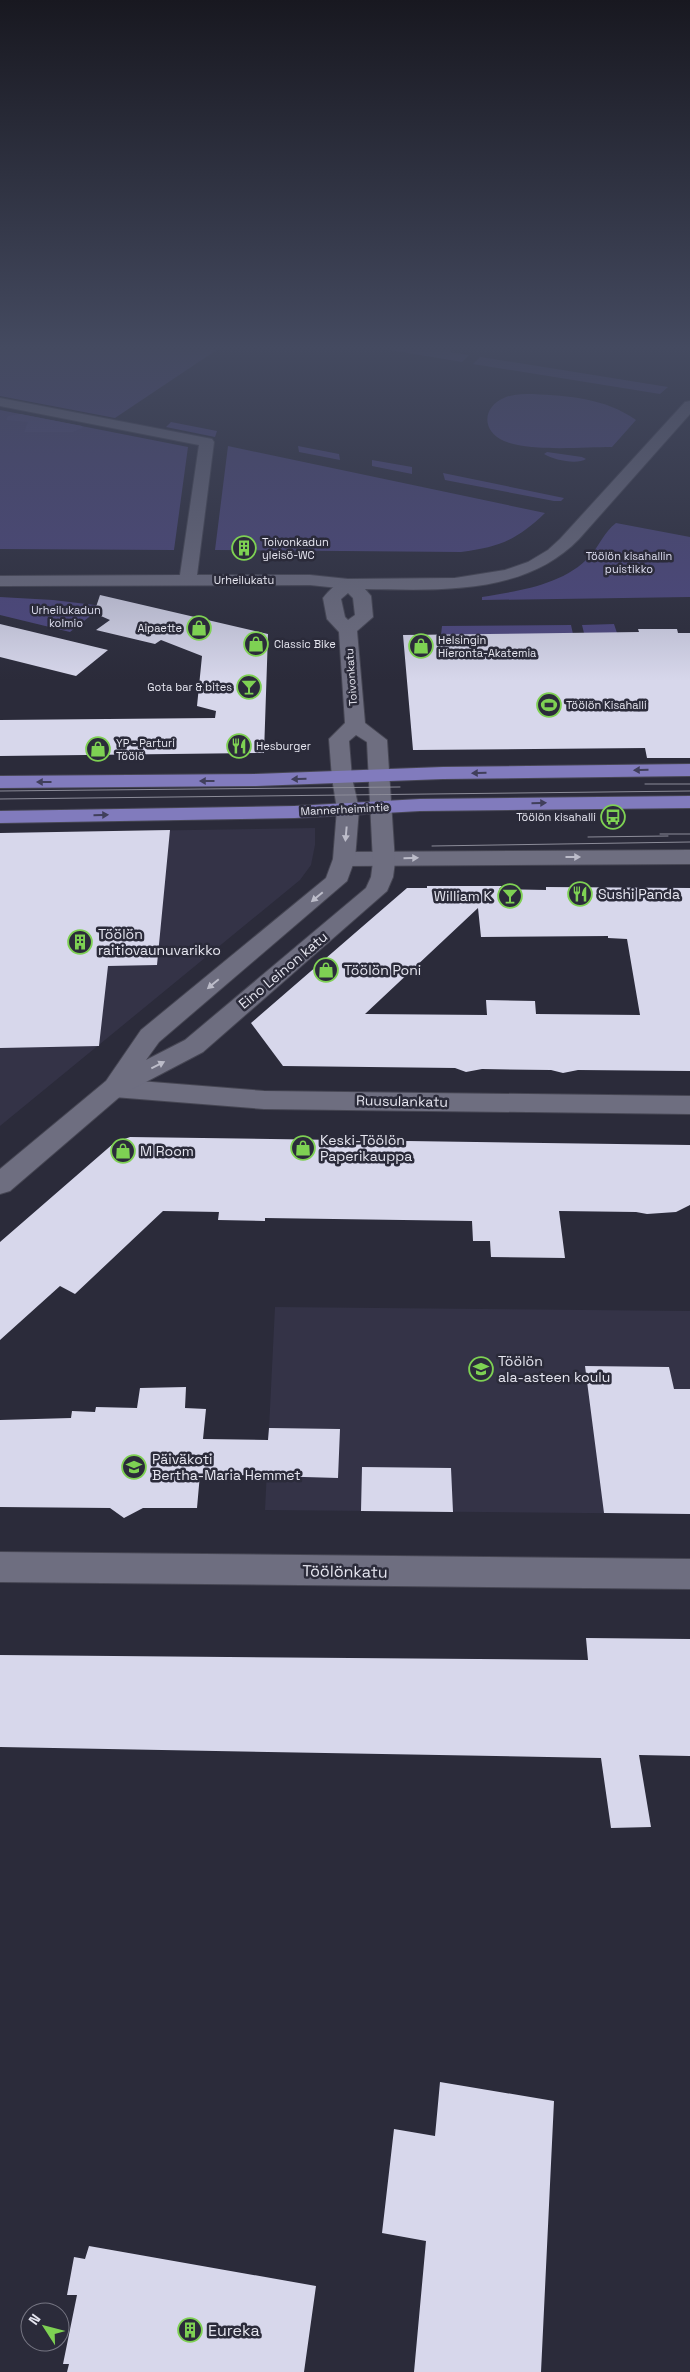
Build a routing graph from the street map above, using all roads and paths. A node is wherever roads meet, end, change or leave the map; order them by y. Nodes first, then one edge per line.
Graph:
1 (205, 460) edge
2 (642, 460) edge
3 (188, 580) junction
4 (0, 581) edge
5 (348, 584) junction
6 (347, 629) junction
7 (355, 725) junction
8 (690, 770) edge
9 (380, 776) junction
10 (342, 778) junction
11 (0, 782) edge
12 (690, 802) edge
13 (382, 807) junction
14 (348, 809) junction
15 (0, 817) edge
16 (690, 857) edge
17 (384, 858) junction
18 (344, 859) junction
19 (114, 1088) junction
20 (690, 1105) edge
21 (0, 1184) edge
22 (0, 1567) edge
23 (690, 1574) edge

1 - 3 street
2 - 5 street, Urheilukatu
3 - 4 street, Urheilukatu
3 - 5 street, Urheilukatu
5 - 6 street, Toivonkatu
5 - 6 street, Toivonkatu
6 - 7 street, Toivonkatu
7 - 9 street, Toivonkatu
7 - 10 street, Toivonkatu
8 -> 9 main road
9 - 10 main road
9 - 13 street, Eino Leinon katu
10 -> 11 main road
10 - 14 street, Eino Leinon katu
13 -> 12 main road, Mannerheimintie
13 - 14 main road, Mannerheimintie
13 - 17 street, Eino Leinon katu
15 -> 14 main road, Mannerheimintie
14 -> 18 street, Eino Leinon katu
17 -> 16 street
17 - 18 street
19 -> 17 street, Eino Leinon katu
18 -> 19 street, Eino Leinon katu
19 - 20 street, Ruusulankatu
19 - 21 street, Eino Leinon katu
22 - 23 street, Töölönkatu

